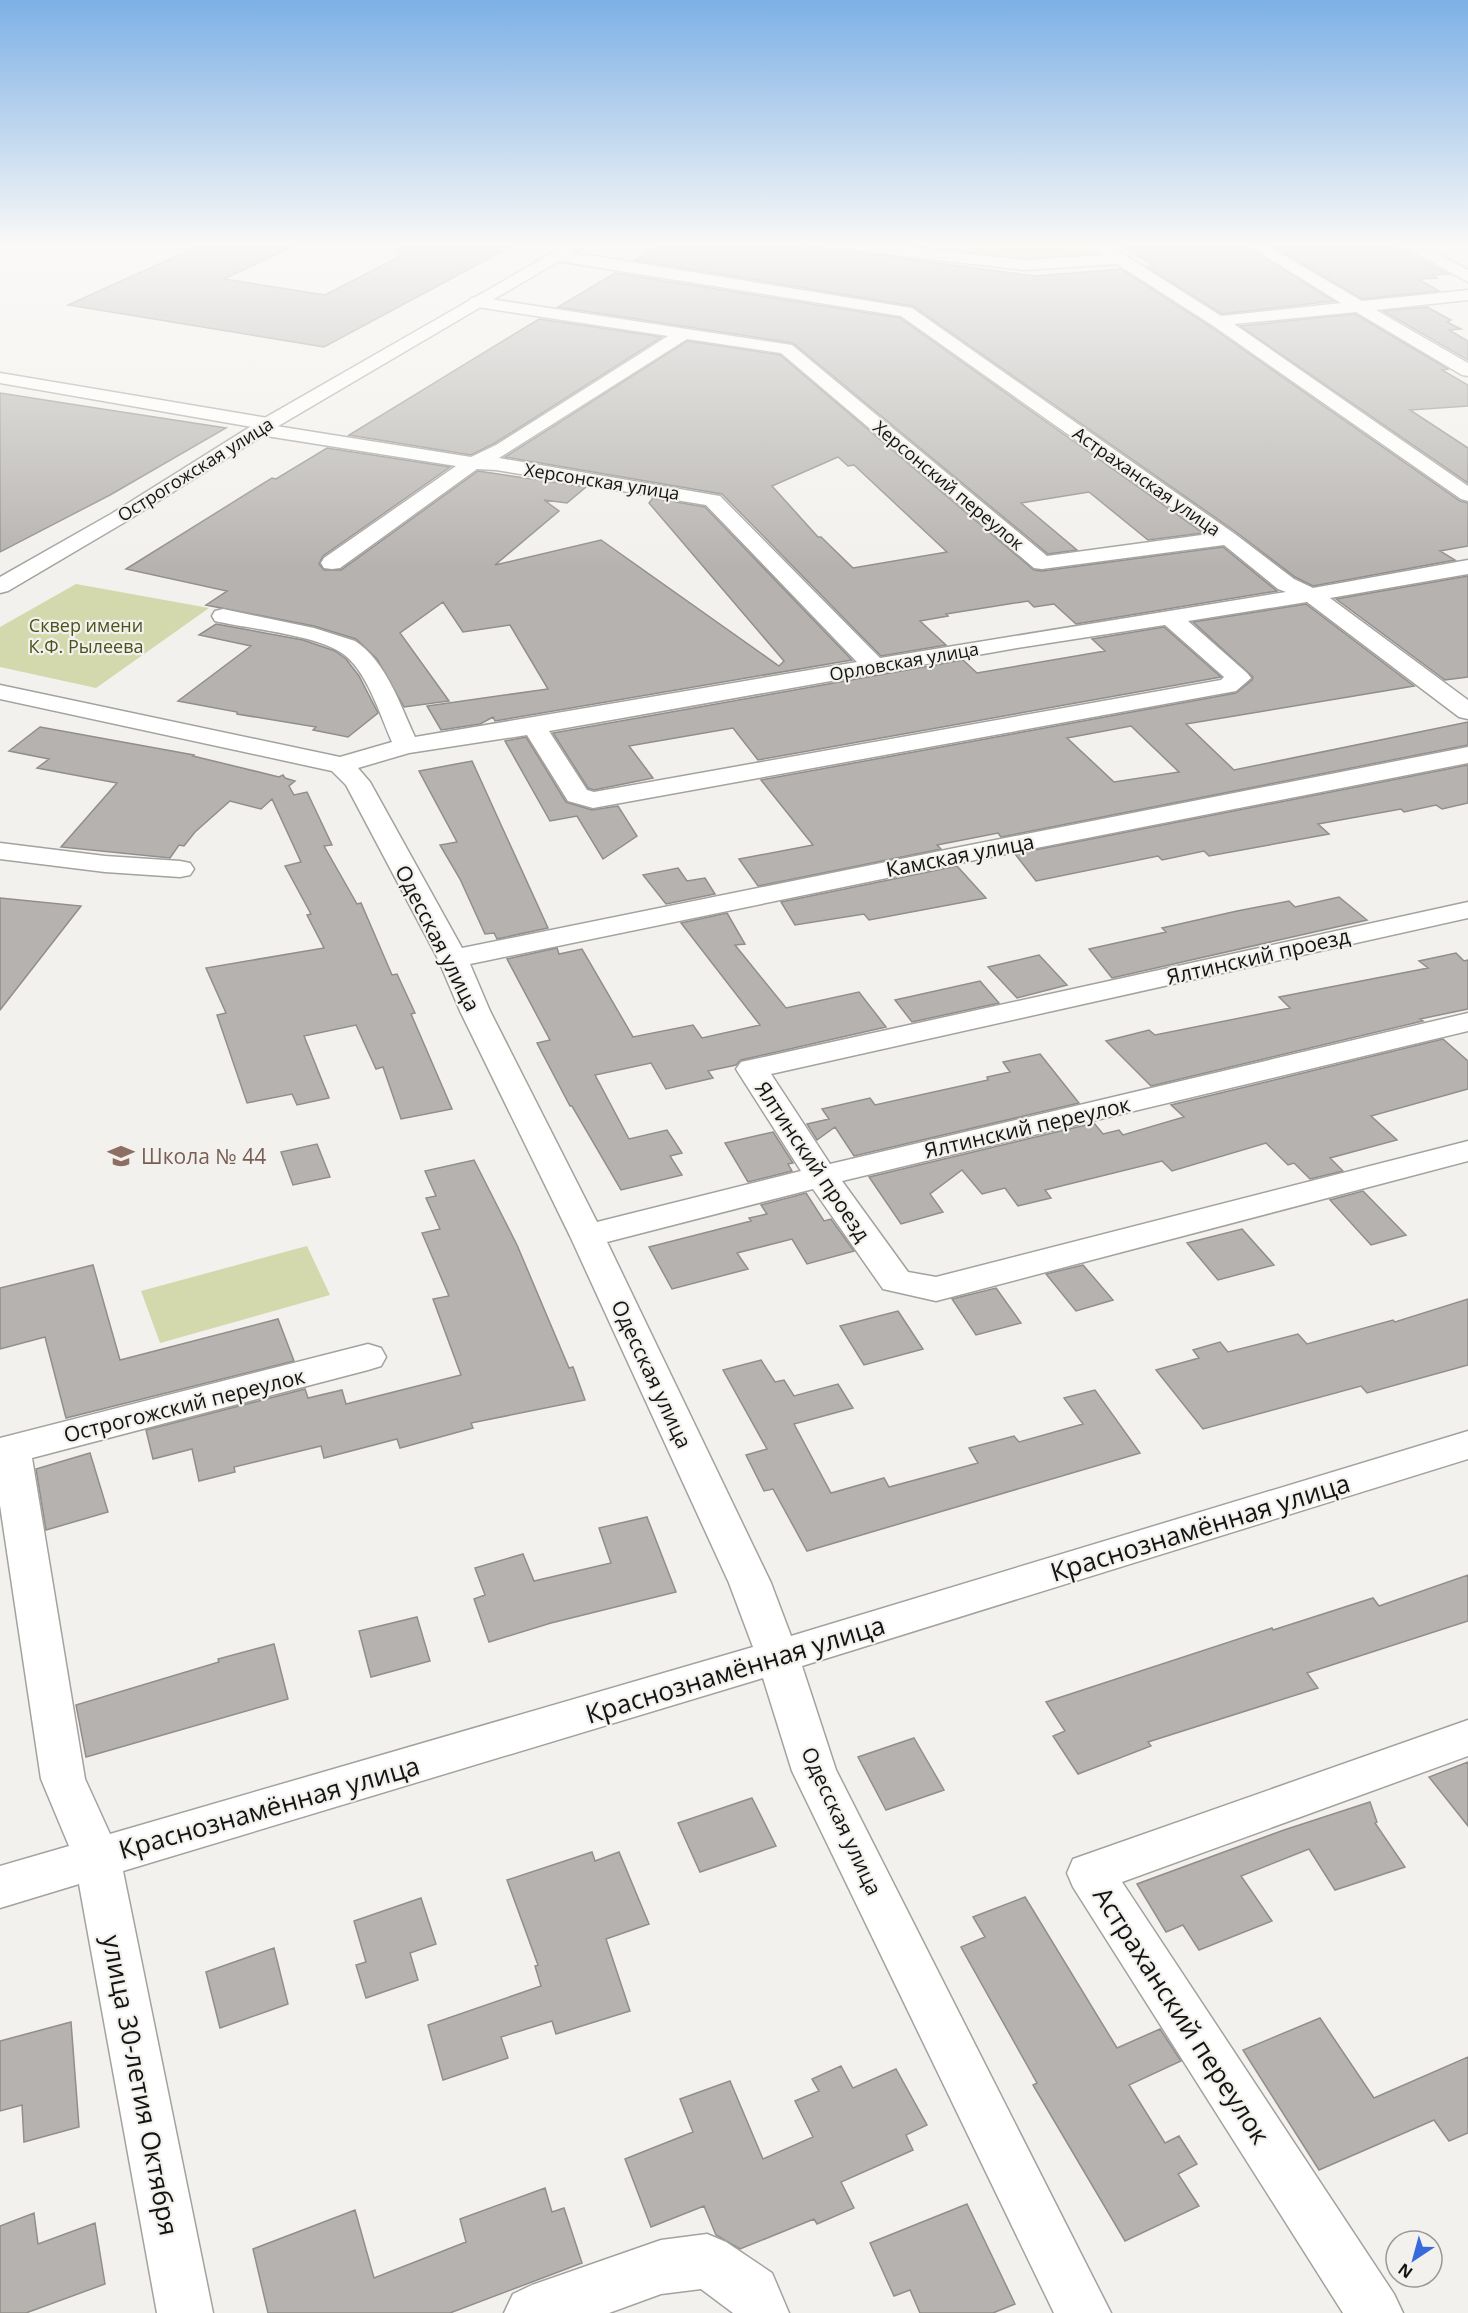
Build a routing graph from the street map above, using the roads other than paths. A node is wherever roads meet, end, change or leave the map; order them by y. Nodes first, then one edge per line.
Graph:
1 (389, 353) edge
2 (653, 353) edge
3 (791, 353) edge
4 (964, 353) edge
5 (1264, 353) edge
6 (1438, 353) edge
7 (1468, 371) edge
8 (0, 378) edge
9 (264, 426) junction
10 (473, 463) junction
11 (1468, 495) edge
12 (1228, 538) junction
13 (332, 563) dead end
14 (1468, 567) edge
15 (0, 586) edge
16 (1311, 595) junction
17 (223, 616) dead end
18 (1171, 618) junction
19 (875, 667) junction
20 (0, 692) edge
21 (1468, 712) edge
22 (534, 726) junction
23 (406, 746) junction
24 (1468, 755) edge
25 (341, 765) junction
26 (0, 851) edge
27 (180, 869) dead end
28 (1468, 910) edge
29 (453, 959) junction
30 (1468, 1022) edge
31 (1468, 1151) edge
32 (821, 1176) junction
33 (587, 1236) junction
34 (368, 1357) dead end
35 (1468, 1445) edge
36 (6, 1451) edge
37 (778, 1657) junction
38 (1468, 1738) edge
39 (97, 1857) junction
40 (0, 1887) edge
41 (185, 2313) edge
42 (532, 2313) edge
43 (761, 2313) edge
44 (1083, 2313) edge
45 (1375, 2313) edge

1 - 9 street, Острогожская улица
2 - 10 street
3 - 12 street, Херсонский переулок
4 - 12 street, Астраханская улица
5 - 11 street
6 - 7 street
8 - 9 street, Херсонская улица
9 - 10 street, Херсонская улица
9 - 15 street, Острогожская улица
10 - 13 street
10 - 19 street, Херсонская улица
12 - 16 street, Астраханская улица
14 - 16 street, Орловская улица
16 - 18 street, Орловская улица
16 - 21 street, Астраханская улица
17 - 23 street
18 - 19 street, Орловская улица
18 - 22 street
19 - 22 street, Орловская улица
20 - 25 street
22 - 23 street, Орловская улица
23 - 25 street, Орловская улица
24 - 29 street, Камская улица
25 - 29 street, Одесская улица
26 - 27 street
28 - 32 street, Ялтинский проезд
29 - 33 street, Одесская улица
30 - 32 street, Ялтинский переулок
31 - 32 street, Ялтинский проезд
32 - 33 street, Ялтинский переулок
33 - 37 street, Одесская улица
34 - 36 street, Острогожский переулок
35 - 37 street, Краснознамённая улица
36 - 39 street, улица 30-летия Октября
37 - 39 street, Краснознамённая улица
37 - 44 street, Одесская улица
38 - 45 street, Астраханский переулок
39 - 40 street, Краснознамённая улица
39 - 41 street, улица 30-летия Октября
42 - 43 street

